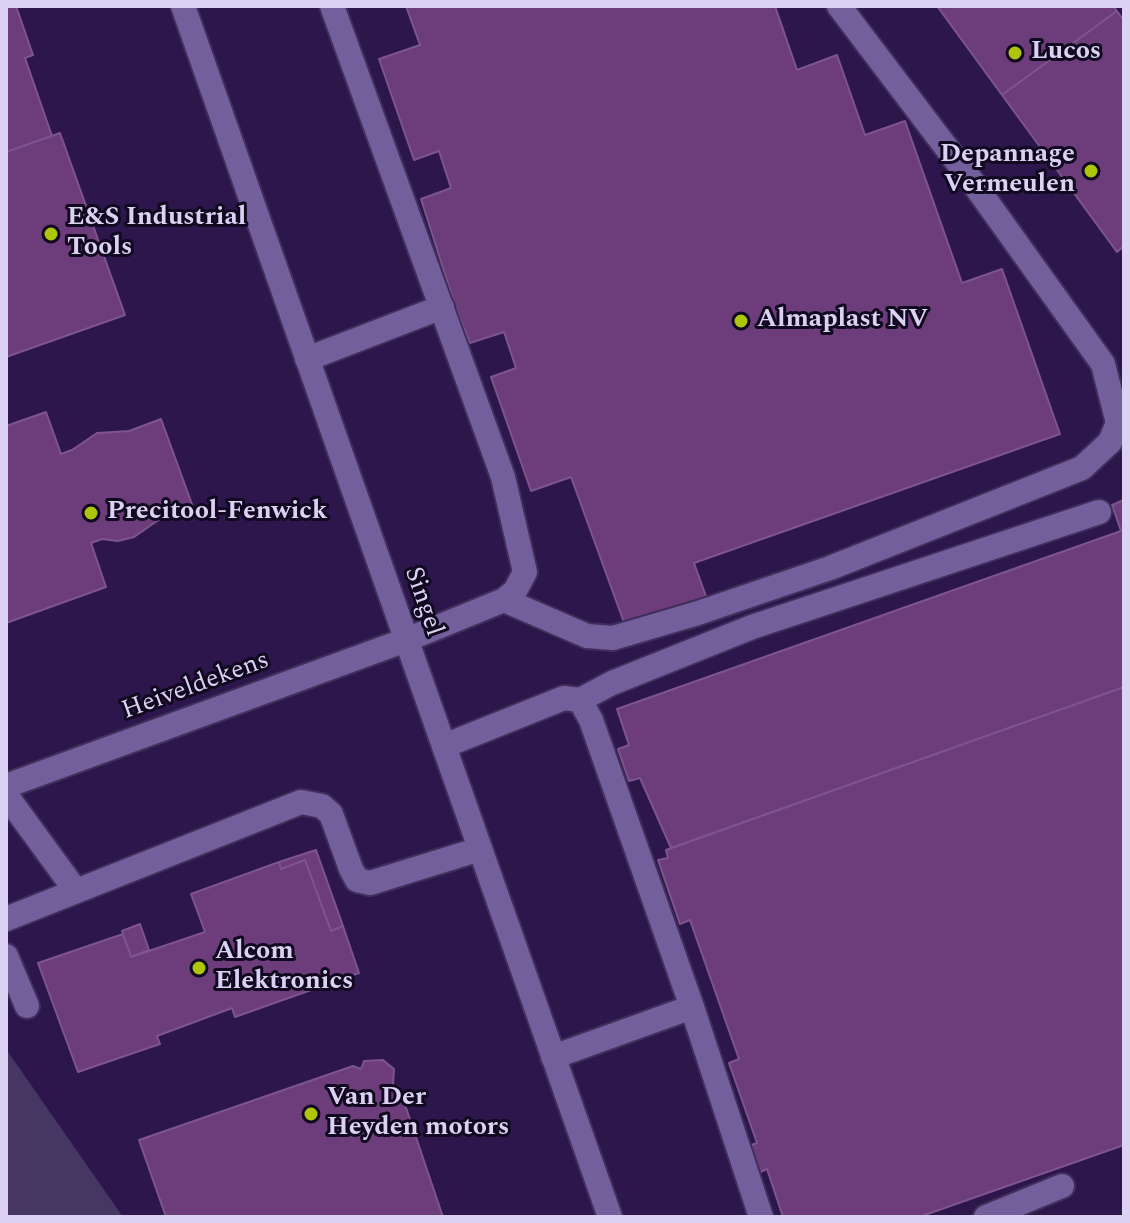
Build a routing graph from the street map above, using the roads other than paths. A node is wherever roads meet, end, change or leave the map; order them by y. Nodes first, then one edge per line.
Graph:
1 (183, 6) edge
2 (332, 6) edge
3 (839, 6) edge
4 (442, 307) junction
5 (307, 359) junction
6 (1099, 512) dead end
7 (504, 600) junction
8 (406, 640) junction
9 (580, 700) junction
10 (444, 746) junction
11 (6, 786) edge
12 (6, 795) edge
13 (480, 849) junction
14 (76, 891) junction
15 (6, 919) edge
16 (6, 956) edge
17 (27, 1006) dead end
18 (692, 1007) junction
19 (553, 1057) junction
20 (1062, 1186) dead end
21 (610, 1217) edge
22 (761, 1217) edge
23 (986, 1217) edge

1 - 5 street, Singel
2 - 4 street
3 - 7 street
4 - 5 street
4 - 7 street
5 - 8 street, Singel
6 - 9 street
7 - 8 street, Heiveldekens
8 - 10 street, Singel
8 - 11 street, Heiveldekens
9 - 10 street
9 - 18 street
10 - 13 street, Singel
12 - 14 street
13 - 14 street
13 - 19 street, Singel
14 - 15 street
16 - 17 street
18 - 19 street
18 - 22 street
19 - 21 street, Singel
20 - 23 street

